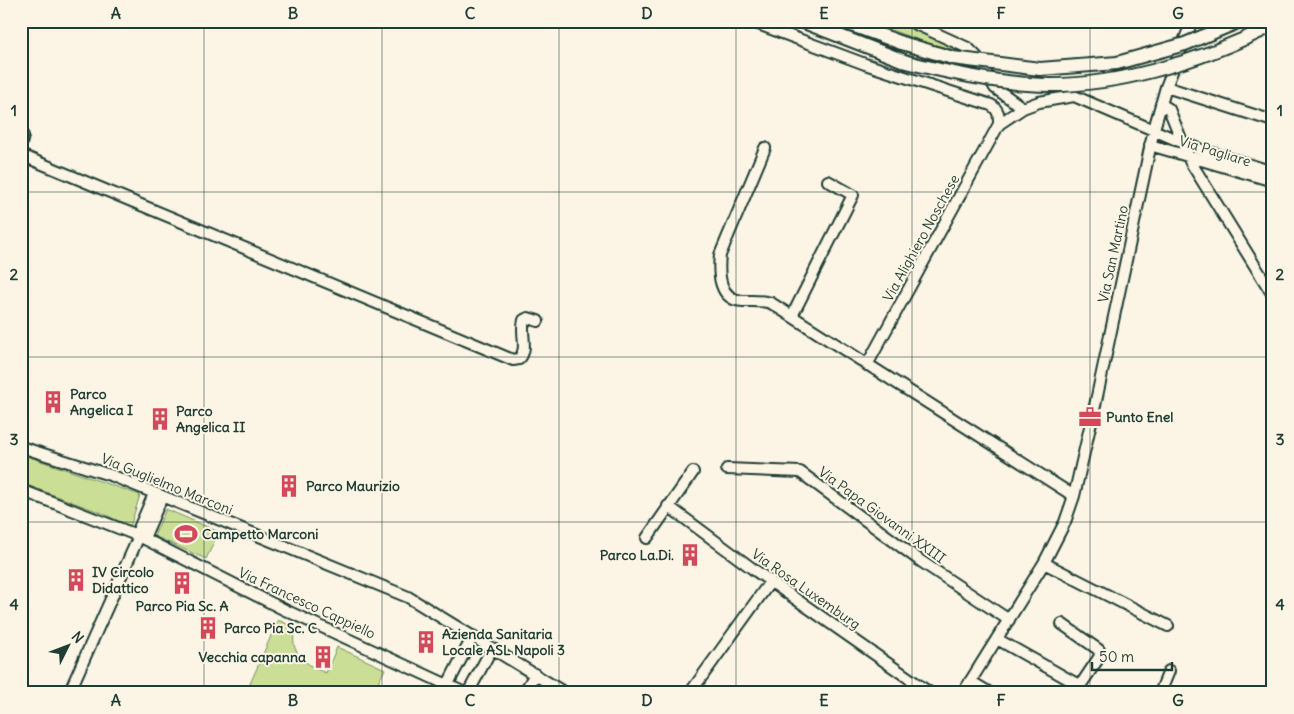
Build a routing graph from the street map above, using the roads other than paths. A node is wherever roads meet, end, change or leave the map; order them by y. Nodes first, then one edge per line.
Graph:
1 (750, 21) edge
2 (801, 21) edge
3 (841, 21) edge
4 (909, 21) edge
5 (1192, 21) edge
6 (1240, 21) edge
7 (1273, 25) edge
8 (1166, 87) junction
9 (1161, 104) junction
10 (1024, 108) junction
11 (1273, 121) edge
12 (999, 124) junction
13 (1154, 129) junction
14 (21, 132) edge
15 (1181, 142) junction
16 (21, 144) edge
17 (1150, 145) junction
18 (765, 148) dead end
19 (21, 155) edge
20 (1187, 157) junction
21 (1210, 164) junction
22 (1273, 172) edge
23 (828, 181) dead end
24 (1273, 181) edge
25 (1202, 183) junction
26 (1273, 295) edge
27 (792, 316) junction
28 (538, 321) dead end
29 (867, 365) junction
30 (21, 447) edge
31 (727, 469) dead end
32 (693, 472) dead end
33 (21, 490) edge
34 (158, 496) junction
35 (1074, 496) junction
36 (668, 506) junction
37 (140, 536) junction
38 (647, 538) dead end
39 (1044, 563) junction
40 (770, 582) junction
41 (1009, 620) junction
42 (1062, 624) dead end
43 (1168, 626) dead end
44 (473, 636) junction
45 (997, 639) junction
46 (492, 648) junction
47 (1169, 671) dead end
48 (535, 674) junction
49 (970, 681) junction
50 (448, 684) junction
51 (69, 693) edge
52 (466, 693) edge
53 (524, 693) edge
54 (565, 693) edge
55 (690, 693) edge
56 (930, 693) edge
57 (963, 693) edge
58 (990, 693) edge
59 (1160, 693) edge

1 - 12 street
2 - 7 main road, bridge
3 - 6 main road, bridge
4 - 10 street
5 - 8 street, Via San Martino
8 - 9 street, Via San Martino
8 - 11 street
9 - 13 street, Via San Martino
9 - 15 street
10 - 12 street, Via Pagliare
10 - 13 street, Via Pagliare
12 - 29 street, Via Alighiero Noschese
13 - 15 street, Via Pagliare
13 - 17 street, Via San Martino
14 - 16 street
15 - 20 street
15 - 22 street, Via Pagliare
17 - 20 street, Via Pagliare
17 - 35 street, Via San Martino
18 - 27 street
19 - 28 street
20 - 21 street, Via Pagliare
20 - 25 street
21 - 24 street, Via Pagliare
21 - 25 street
23 - 27 street
25 - 26 street
27 - 29 street
29 - 35 street
30 - 34 street, Via Guglielmo Marconi
31 - 41 street, Via Papa Giovanni XXIII
32 - 36 street
33 - 37 street, Via Francesco Cappiello
34 - 37 street
34 - 44 street, Via Guglielmo Marconi
35 - 39 street, Via San Martino
36 - 38 street
36 - 40 street, Via Rosa Luxemburg
37 - 50 street, Via Francesco Cappiello
37 - 51 street
39 - 41 street, Via San Martino
39 - 43 street
40 - 55 street
40 - 56 street, Via Rosa Luxemburg
41 - 45 street, Via San Martino
42 - 45 street
44 - 46 street, Via Guglielmo Marconi
44 - 50 street
45 - 49 street, Via San Martino
46 - 48 street, Via Guglielmo Marconi
46 - 52 street
47 - 59 street
48 - 53 street
48 - 54 street, Via Guglielmo Marconi
49 - 57 street, Via San Martino
49 - 58 street
50 - 52 street, Via Francesco Cappiello

